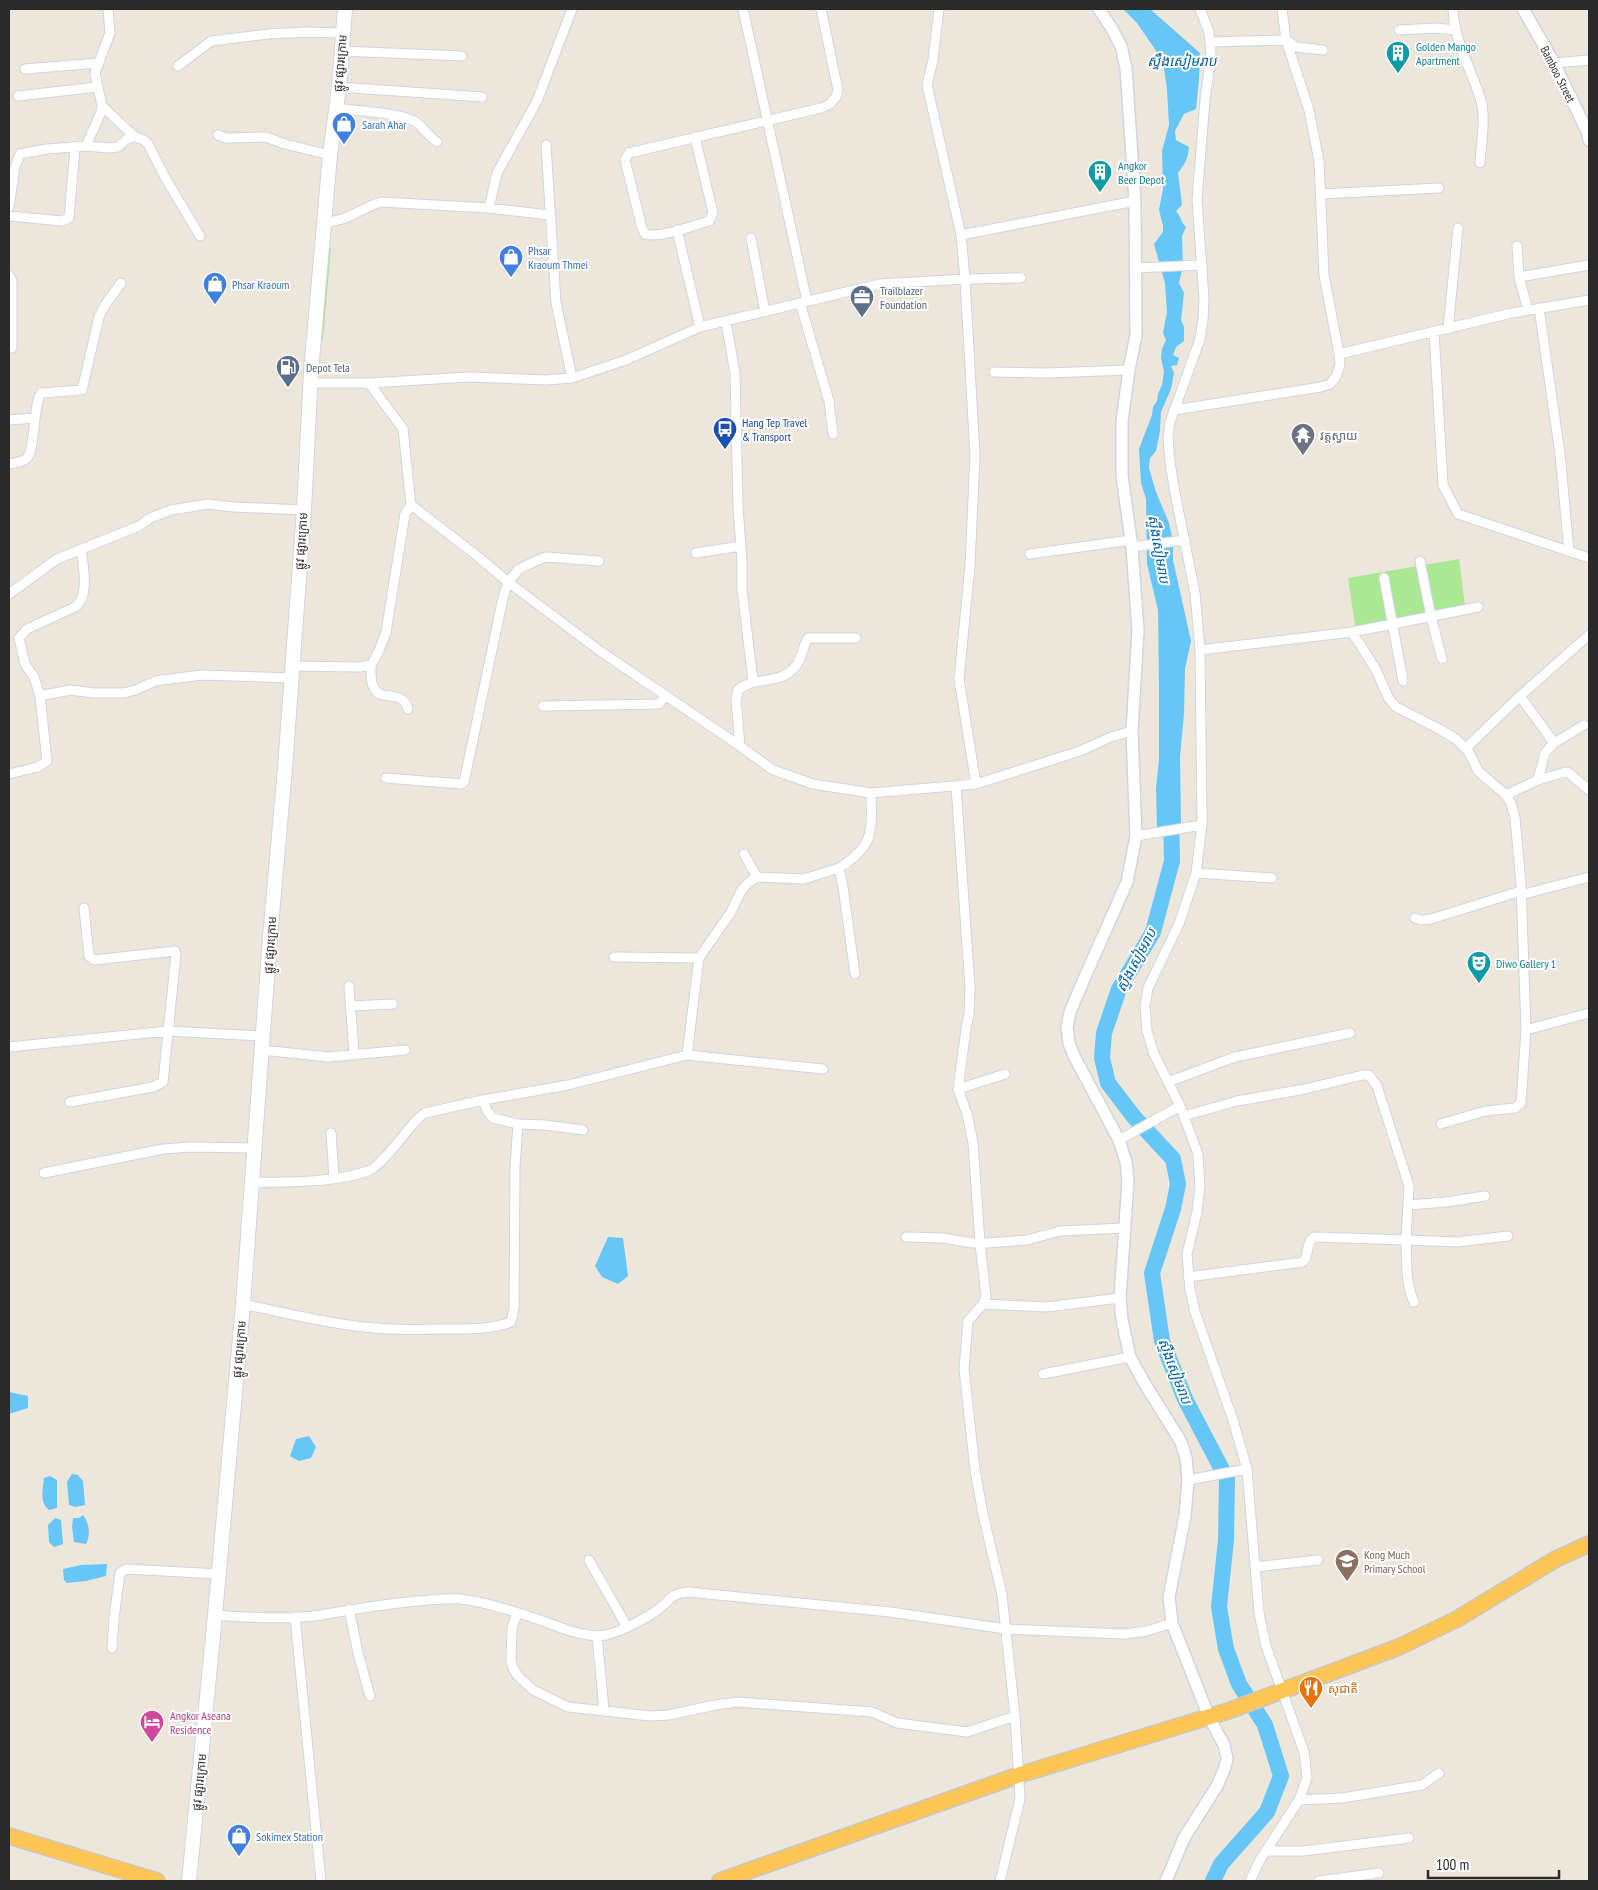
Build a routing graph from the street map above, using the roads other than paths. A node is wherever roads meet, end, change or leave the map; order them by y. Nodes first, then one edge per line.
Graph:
1 (108, 9) edge
2 (344, 9) edge
3 (572, 9) edge
4 (743, 9) edge
5 (821, 9) edge
6 (939, 9) edge
7 (1100, 9) edge
8 (1200, 9) edge
9 (1282, 9) edge
10 (1452, 9) edge
11 (1523, 9) edge
12 (1398, 30) dead end
13 (1455, 30) junction
14 (343, 33) junction
15 (1286, 40) junction
16 (1211, 42) junction
17 (1323, 50) dead end
18 (342, 51) junction
19 (462, 56) dead end
20 (1589, 60) edge
21 (98, 63) junction
22 (1554, 64) junction
23 (178, 66) dead end
24 (25, 69) dead end
25 (96, 88) junction
26 (339, 88) junction
27 (18, 96) dead end
28 (482, 97) dead end
29 (102, 106) junction
30 (336, 108) junction
31 (768, 119) junction
32 (218, 135) dead end
33 (135, 137) junction
34 (695, 137) junction
35 (1589, 140) edge
36 (437, 142) dead end
37 (546, 145) dead end
38 (86, 146) junction
39 (75, 148) junction
40 (330, 155) junction
41 (1480, 163) dead end
42 (1439, 188) dead end
43 (1321, 194) junction
44 (1135, 201) junction
45 (9, 207) edge
46 (489, 208) junction
47 (550, 215) junction
48 (9, 216) edge
49 (324, 222) junction
50 (1458, 228) dead end
51 (677, 230) junction
52 (961, 235) junction
53 (200, 236) dead end
54 (750, 238) dead end
55 (1517, 246) dead end
56 (1589, 264) edge
57 (1198, 265) junction
58 (1135, 268) junction
59 (9, 275) edge
60 (1520, 277) junction
61 (1021, 278) dead end
62 (965, 279) junction
63 (121, 284) dead end
64 (1589, 300) edge
65 (804, 302) junction
66 (1539, 308) junction
67 (1528, 310) junction
68 (765, 312) junction
69 (726, 322) junction
70 (700, 327) junction
71 (1448, 328) junction
72 (1434, 332) junction
73 (9, 348) edge
74 (1339, 354) junction
75 (1128, 370) junction
76 (994, 372) dead end
77 (572, 378) junction
78 (311, 382) junction
79 (368, 383) junction
80 (1174, 410) junction
81 (35, 418) junction
82 (9, 420) edge
83 (833, 434) dead end
84 (9, 464) edge
85 (411, 505) junction
86 (304, 510) junction
87 (1181, 541) junction
88 (1135, 544) junction
89 (741, 546) junction
90 (81, 549) junction
91 (1569, 551) junction
92 (696, 553) dead end
93 (1030, 554) dead end
94 (1589, 558) edge
95 (599, 561) dead end
96 (1420, 561) dead end
97 (1384, 578) dead end
98 (508, 582) junction
99 (9, 594) edge
100 (1478, 607) dead end
101 (1430, 617) junction
102 (1393, 625) junction
103 (1352, 632) junction
104 (1589, 636) edge
105 (856, 638) dead end
106 (1200, 650) junction
107 (1442, 659) dead end
108 (371, 665) junction
109 (292, 672) junction
110 (1404, 681) dead end
111 (754, 682) junction
112 (666, 695) junction
113 (40, 696) junction
114 (1520, 696) junction
115 (543, 706) dead end
116 (408, 709) dead end
117 (1584, 725) dead end
118 (1132, 731) junction
119 (1554, 743) junction
120 (740, 746) junction
121 (1466, 748) junction
122 (9, 774) edge
123 (386, 778) dead end
124 (1538, 780) junction
125 (976, 784) junction
126 (956, 786) junction
127 (1589, 790) edge
128 (871, 793) junction
129 (1506, 795) junction
130 (1199, 826) junction
131 (1141, 835) junction
132 (744, 854) dead end
133 (838, 868) junction
134 (1196, 873) junction
135 (757, 877) junction
136 (1589, 877) edge
137 (1272, 878) dead end
138 (1521, 893) junction
139 (84, 908) dead end
140 (1415, 918) dead end
141 (614, 957) dead end
142 (699, 958) junction
143 (855, 974) dead end
144 (349, 986) dead end
145 (393, 1004) dead end
146 (351, 1006) junction
147 (1589, 1013) edge
148 (1526, 1030) junction
149 (168, 1031) junction
150 (1350, 1033) dead end
151 (263, 1036) junction
152 (9, 1047) edge
153 (262, 1050) junction
154 (405, 1050) dead end
155 (354, 1053) junction
156 (687, 1055) junction
157 (822, 1069) dead end
158 (1006, 1074) dead end
159 (1168, 1082) junction
160 (958, 1089) junction
161 (483, 1100) junction
162 (70, 1102) dead end
163 (1180, 1106) junction
164 (1184, 1116) junction
165 (518, 1124) junction
166 (1441, 1124) dead end
167 (583, 1130) dead end
168 (331, 1133) dead end
169 (1119, 1140) junction
170 (254, 1148) junction
171 (44, 1173) dead end
172 (334, 1177) junction
173 (252, 1182) junction
174 (1485, 1196) dead end
175 (1408, 1205) junction
176 (1124, 1228) junction
177 (1508, 1236) dead end
178 (906, 1237) dead end
179 (1406, 1240) junction
180 (980, 1243) junction
181 (1188, 1276) junction
182 (1120, 1298) junction
183 (1414, 1302) dead end
184 (243, 1304) junction
185 (984, 1304) junction
186 (1130, 1357) junction
187 (1043, 1374) dead end
188 (1244, 1470) junction
189 (1188, 1480) junction
190 (1589, 1544) edge
191 (590, 1560) dead end
192 (1318, 1560) dead end
193 (1255, 1566) junction
194 (219, 1574) junction
195 (349, 1608) junction
196 (517, 1614) junction
197 (215, 1616) junction
198 (295, 1617) junction
199 (1172, 1623) junction
200 (627, 1627) junction
201 (1006, 1629) junction
202 (597, 1635) junction
203 (112, 1648) dead end
204 (1281, 1690) junction
205 (370, 1696) dead end
206 (604, 1710) junction
207 (1015, 1716) junction
208 (1209, 1717) junction
209 (1439, 1773) dead end
210 (1019, 1775) junction
211 (1299, 1800) junction
212 (9, 1836) edge
213 (1409, 1838) dead end
214 (1266, 1851) junction
215 (1379, 1873) dead end
216 (156, 1881) edge
217 (189, 1881) edge
218 (321, 1881) edge
219 (720, 1881) edge
220 (1000, 1881) edge
221 (1166, 1881) edge
222 (1250, 1881) edge
223 (1255, 1881) edge
224 (1319, 1881) edge

1 - 21 street
2 - 14 main road, ផ្លូវ ផ្សារក្រោម
3 - 46 street
4 - 31 street
5 - 31 street
6 - 52 street
7 - 44 street
8 - 16 street
9 - 15 street
10 - 13 street
11 - 22 street, Bamboo Street
12 - 13 street
13 - 41 street
14 - 18 main road, ផ្លូវ ផ្សារក្រោម
14 - 23 street
15 - 16 street
15 - 17 street
15 - 43 street
16 - 57 street
18 - 19 street
18 - 26 main road, ផ្លូវ ផ្សារក្រោម
20 - 22 street
21 - 24 street
21 - 25 street
22 - 35 street, Bamboo Street
25 - 27 street
25 - 29 street
26 - 28 street
26 - 30 main road, ផ្លូវ ផ្សារក្រោម
29 - 33 street
29 - 38 street
30 - 36 street
30 - 40 main road, ផ្លូវ ផ្សារក្រោម
31 - 34 street
31 - 65 street
32 - 40 street
33 - 38 street
33 - 53 street
34 - 51 street
34 - 51 street
37 - 47 street
38 - 39 street
39 - 45 street
39 - 48 street
40 - 49 main road, ផ្លូវ ផ្សារក្រោម
42 - 43 street
43 - 74 street
44 - 52 street
44 - 58 street
46 - 47 street
46 - 49 street
47 - 77 street
49 - 78 main road, ផ្លូវ ផ្សារក្រោម
50 - 71 street
51 - 70 street
52 - 62 street
54 - 68 street
55 - 60 street
56 - 60 street
57 - 58 street
57 - 80 street
58 - 75 street
59 - 73 street
60 - 67 street
61 - 62 street
62 - 65 street
62 - 125 street
63 - 81 street
64 - 66 street
65 - 68 street
65 - 83 street
66 - 67 street
66 - 91 street
67 - 71 street
68 - 69 street
69 - 70 street
69 - 89 street
70 - 77 street
71 - 72 street
72 - 74 street
72 - 91 street
74 - 80 street
75 - 76 street
75 - 88 street
77 - 79 street
78 - 79 street
78 - 86 main road, ផ្លូវ ផ្សារក្រោម
79 - 85 street
80 - 87 street
81 - 82 street
81 - 84 street
85 - 98 street
85 - 108 street
86 - 90 street
86 - 109 main road, ផ្លូវ ផ្សារក្រោម
87 - 88 street
87 - 106 street
88 - 93 street
88 - 118 street
89 - 92 street
89 - 111 street
90 - 99 street
90 - 113 street
91 - 94 street
95 - 98 street
96 - 101 street
97 - 102 street
98 - 112 street
98 - 123 street
100 - 101 street
101 - 102 street
101 - 107 street
102 - 103 street
102 - 110 street
103 - 106 street
103 - 121 street
104 - 114 street
105 - 111 street
106 - 130 street
108 - 109 street
108 - 116 street
109 - 113 street
109 - 151 main road, ផ្លូវ ផ្សារក្រោម
111 - 120 street
112 - 115 street
112 - 120 street
113 - 122 street
114 - 119 street
114 - 121 street
117 - 119 street
118 - 125 street
118 - 131 street
119 - 124 street
120 - 128 street
121 - 129 street
124 - 127 street
124 - 129 street
125 - 126 street
126 - 128 street
126 - 160 street
128 - 133 street
129 - 138 street
130 - 131 street
130 - 134 street
131 - 169 street
132 - 135 street
133 - 135 street
133 - 143 street
134 - 137 street
134 - 159 street
135 - 142 street
136 - 138 street
138 - 140 street
138 - 148 street
139 - 149 street
141 - 142 street
142 - 156 street
144 - 146 street
145 - 146 street
146 - 155 street
147 - 148 street
148 - 166 street
149 - 151 street
149 - 152 street
149 - 162 street
150 - 159 street
151 - 153 main road, ផ្លូវ ផ្សារក្រោម
153 - 155 street
153 - 170 main road, ផ្លូវ ផ្សារក្រោម
154 - 155 street
156 - 157 street
156 - 161 street
158 - 160 street
159 - 163 street
160 - 180 street
161 - 165 street
161 - 172 street
163 - 164 street
163 - 169 street
164 - 175 street
164 - 181 street
165 - 167 street
165 - 184 street
168 - 172 street
169 - 176 street
170 - 171 street
170 - 173 main road, ផ្លូវ ផ្សារក្រោម
172 - 173 street
173 - 184 main road, ផ្លូវ ផ្សារក្រោម
174 - 175 street
175 - 179 street
176 - 180 street
176 - 182 street
177 - 179 street
178 - 180 street
179 - 181 street
179 - 183 street
180 - 185 street
181 - 188 street
182 - 185 street
182 - 186 street
184 - 194 main road, ផ្លូវ ផ្សារក្រោម
185 - 201 street
186 - 187 street
186 - 189 street
188 - 189 street
188 - 193 street
189 - 199 street
190 - 204 highway
191 - 200 street
192 - 193 street
193 - 204 street
194 - 197 main road, ផ្លូវ ផ្សារក្រោម
194 - 203 street
195 - 196 street
195 - 198 street
195 - 205 street
196 - 202 street
196 - 206 street
197 - 198 street
197 - 217 main road, ផ្លូវ ផ្សារក្រោម
198 - 218 street
199 - 201 street
199 - 208 street
200 - 201 street
200 - 202 street
201 - 207 street
202 - 206 street
204 - 208 highway
204 - 211 street
206 - 207 street
207 - 210 street
208 - 210 highway
208 - 221 street
209 - 211 street
210 - 219 highway
210 - 220 street
211 - 214 street
212 - 216 highway
213 - 214 street
214 - 222 street
215 - 224 street
222 - 223 street

